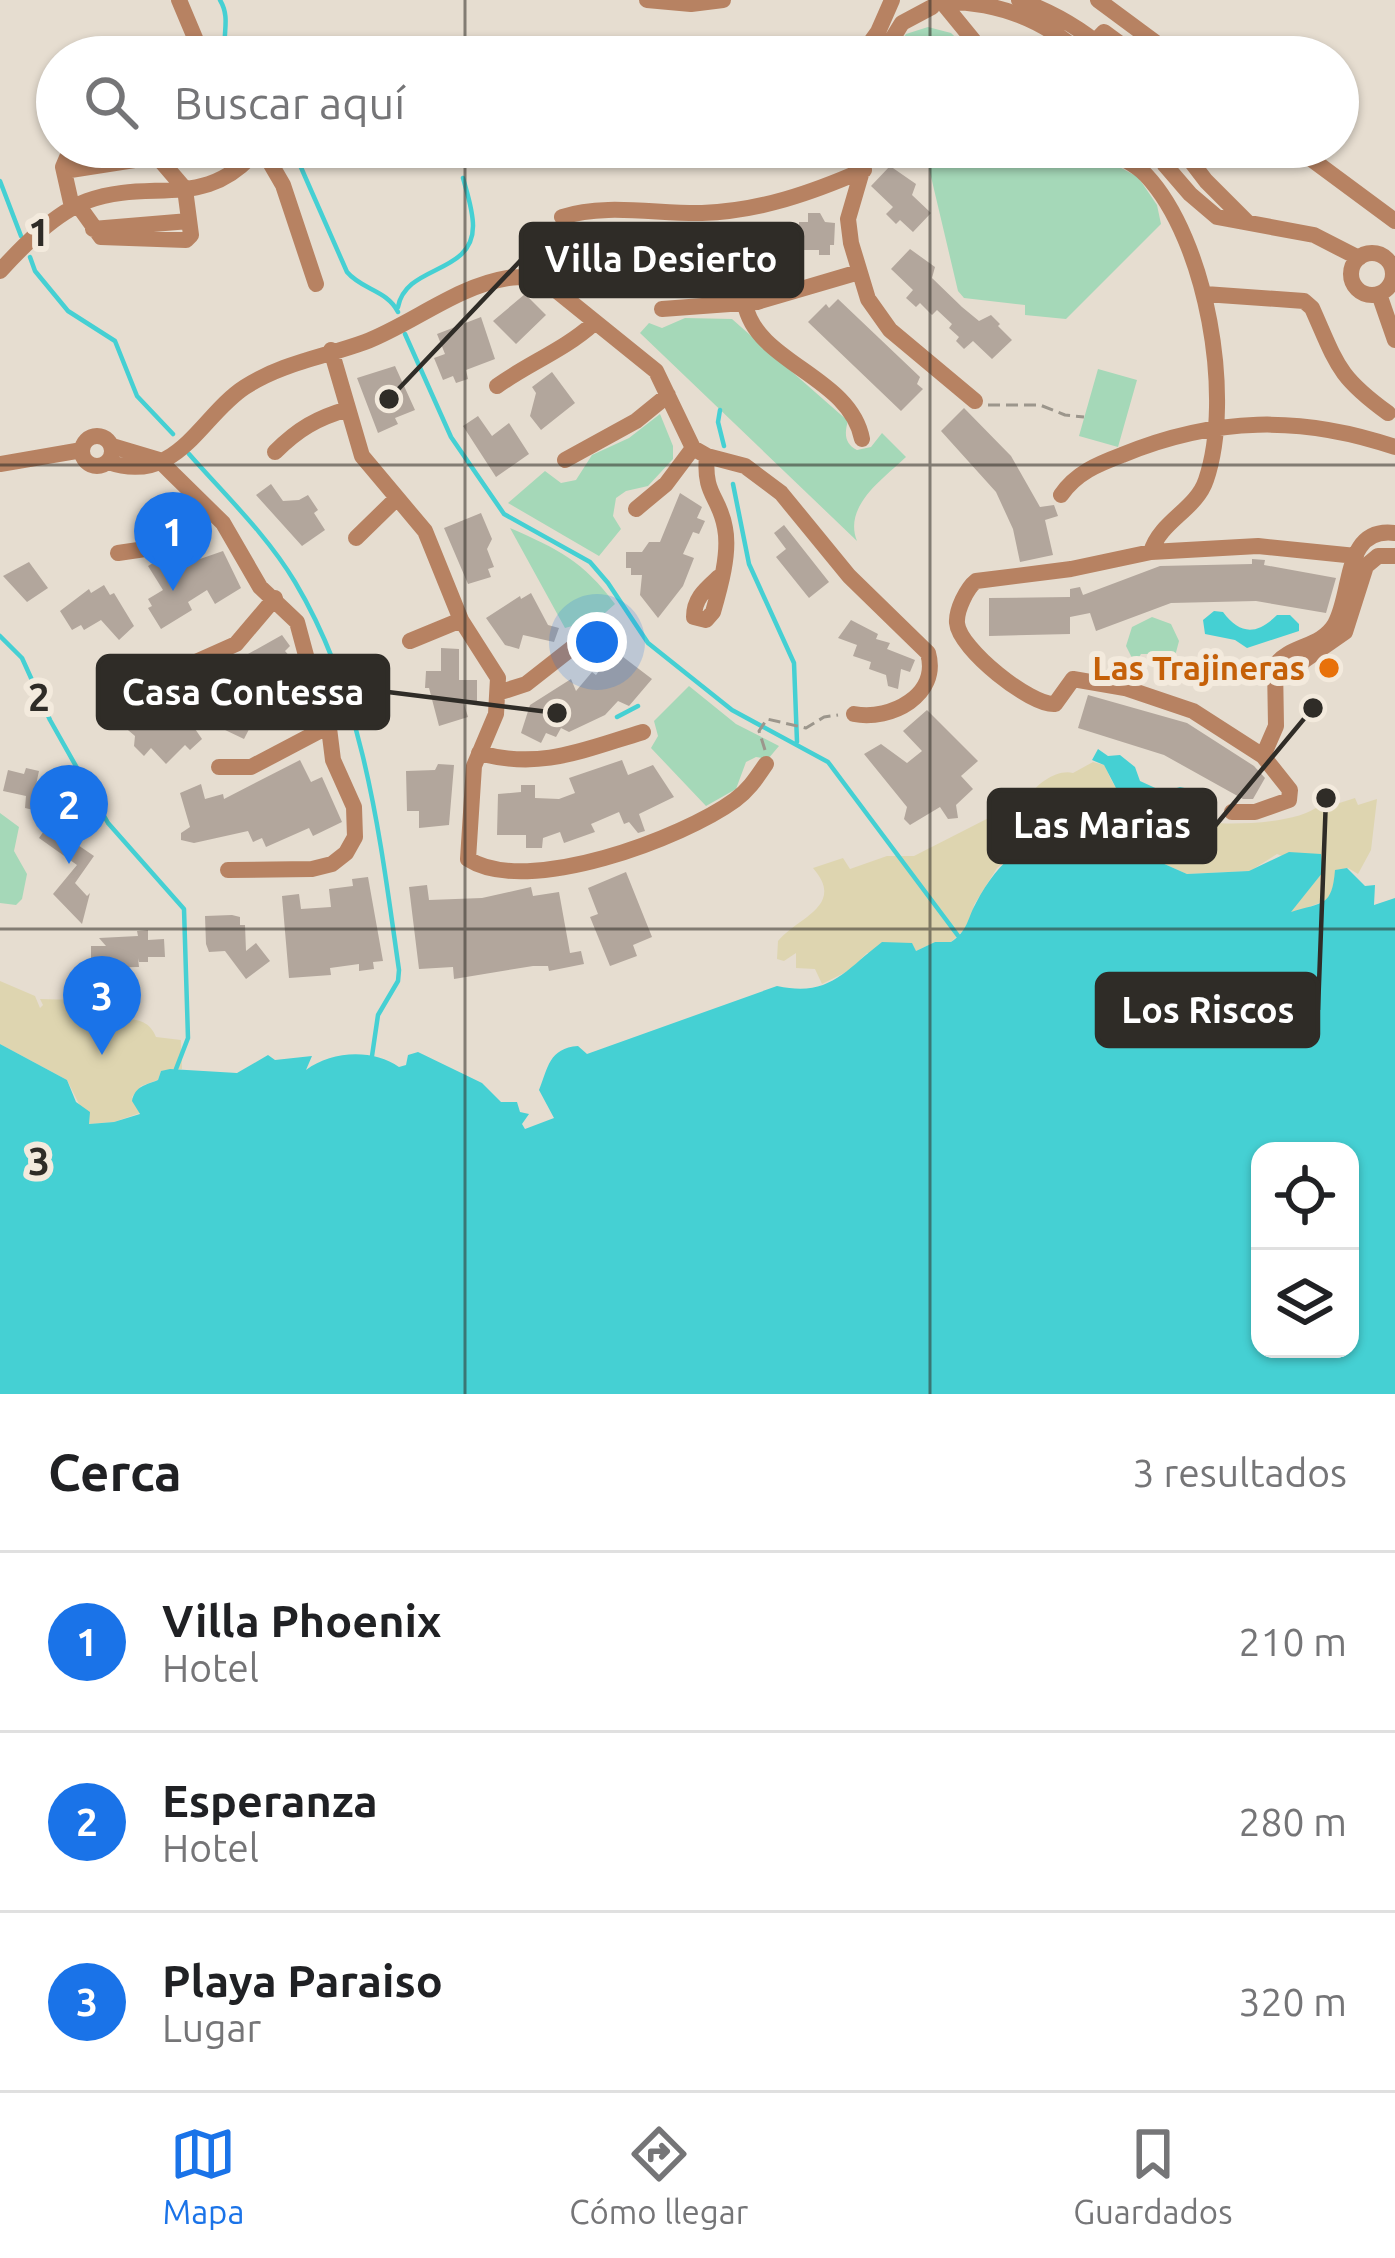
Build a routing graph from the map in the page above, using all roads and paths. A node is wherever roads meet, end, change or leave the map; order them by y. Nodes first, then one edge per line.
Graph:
1 (179, 0) edge
2 (647, 0) edge
3 (723, 0) edge
4 (892, 0) edge
5 (907, 0) edge
6 (1019, 0) edge
7 (1098, 0) edge
8 (939, 3) edge
9 (194, 36) edge
10 (875, 36) edge
11 (894, 36) edge
12 (968, 36) edge
13 (1058, 36) edge
14 (1091, 36) edge
15 (1147, 36) edge
16 (65, 168) edge
17 (78, 168) edge
18 (167, 168) edge
19 (242, 168) edge
20 (273, 168) edge
21 (1138, 168) edge
22 (1168, 168) edge
23 (1196, 168) edge
24 (1323, 168) edge
25 (864, 170) joint
26 (64, 171) junction
27 (185, 189) junction
28 (75, 206) junction
29 (562, 217) dead end
30 (1395, 221) edge
31 (1247, 222) junction
32 (1359, 258) junction
33 (0, 271) edge
34 (859, 272) junction
35 (316, 284) dead end
36 (1205, 293) junction
37 (1379, 294) junction
38 (745, 304) junction
39 (662, 309) dead end
40 (593, 324) junction
41 (1395, 340) edge
42 (332, 350) junction
43 (497, 386) dead end
44 (668, 395) junction
45 (975, 401) joint
46 (348, 409) junction
47 (1388, 413) dead end
48 (1084, 417) dead end
49 (1219, 426) junction
50 (862, 439) dead end
51 (1395, 447) edge
52 (275, 452) dead end
53 (700, 452) junction
54 (159, 460) junction
55 (565, 460) dead end
56 (0, 464) edge
57 (1061, 495) dead end
58 (397, 498) junction
59 (209, 509) junction
60 (636, 509) dead end
61 (1395, 533) edge
62 (356, 538) dead end
63 (1151, 552) junction
64 (118, 553) dead end
65 (1355, 556) junction
66 (1395, 556) edge
67 (719, 577) dead end
68 (275, 598) junction
69 (460, 620) junction
70 (410, 641) dead end
71 (577, 644) dead end
72 (1292, 669) dead end
73 (171, 673) dead end
74 (501, 692) junction
75 (854, 714) joint
76 (328, 726) junction
77 (643, 732) dead end
78 (479, 754) junction
79 (1263, 756) junction
80 (766, 764) joint
81 (219, 767) dead end
82 (1232, 812) dead end
83 (228, 870) dead end

1 - 9 street
2 - 3 street
4 - 10 street
5 - 8 street
6 - 14 street
7 - 15 street
8 - 11 street
8 - 12 street
8 - 13 street
16 - 26 street
17 - 26 street
18 - 27 street
19 - 27 street
20 - 35 street
21 - 36 street
22 - 31 street
23 - 31 street
24 - 30 street
25 - 29 street
25 - 34 street
26 - 28 street
27 - 28 street
27 - 28 street
28 - 33 street
31 - 32 street
32 - 37 street
32 - 37 street
34 - 38 street
34 - 45 street
36 - 47 street
36 - 49 street
37 - 41 street
38 - 39 street
38 - 50 street
40 - 42 street
40 - 43 street
40 - 44 street
42 - 46 street
42 - 54 street
44 - 53 street
44 - 55 street
45 - 48 path
46 - 52 street
46 - 58 street
49 - 51 street
49 - 57 street
49 - 63 street
53 - 60 street
53 - 67 street
53 - 75 street
54 - 56 street
54 - 59 street
58 - 62 street
58 - 69 street
59 - 64 street
59 - 68 street
61 - 65 street
63 - 65 street
63 - 79 street
65 - 79 street
66 - 72 street
68 - 73 street
68 - 76 street
69 - 70 street
69 - 74 street
71 - 74 street
74 - 78 street
75 - 80 path
76 - 81 street
76 - 83 street
77 - 78 street
78 - 80 street
79 - 82 street

